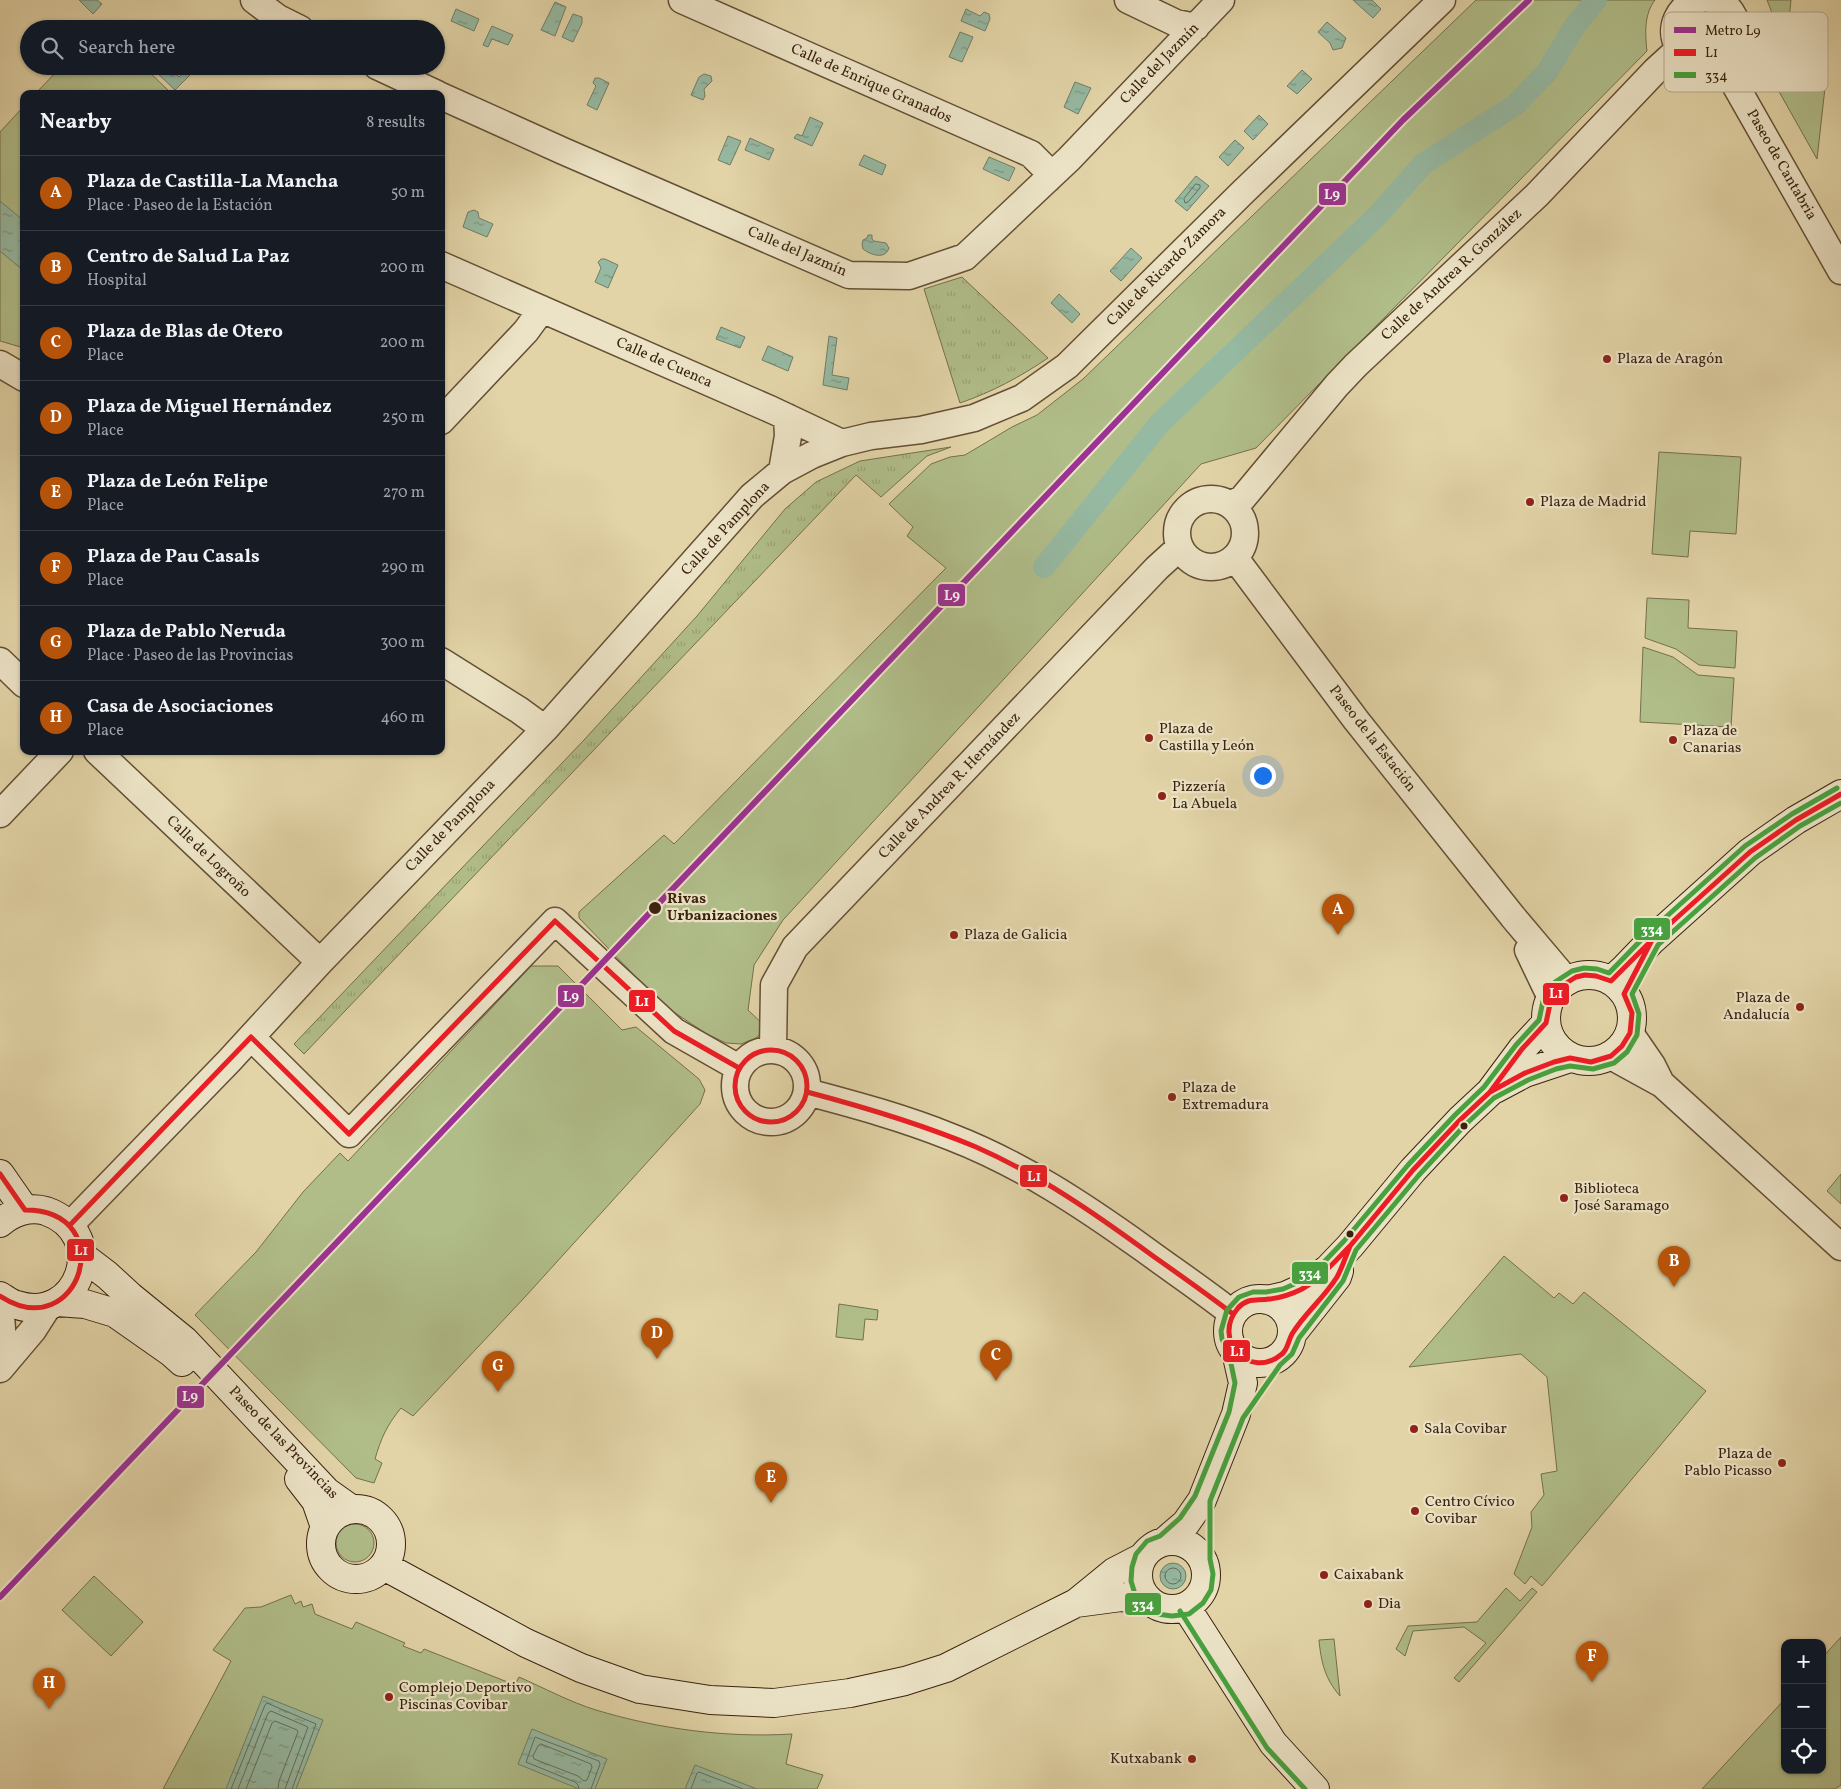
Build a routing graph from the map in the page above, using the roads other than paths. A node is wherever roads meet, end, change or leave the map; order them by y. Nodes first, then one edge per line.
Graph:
1 (254, 0) edge
2 (682, 0) edge
3 (1128, 0) edge
4 (1221, 0) edge
5 (1442, 0) edge
6 (1700, 0) edge
7 (1680, 12) edge
8 (282, 20) edge
9 (1196, 27) junction
10 (1664, 63) edge
11 (396, 75) edge
12 (428, 90) edge
13 (1739, 92) edge
14 (445, 98) edge
15 (1048, 180) junction
16 (445, 267) edge
17 (1841, 271) edge
18 (542, 309) junction
19 (0, 364) edge
20 (20, 376) edge
21 (445, 417) edge
22 (787, 417) junction
23 (842, 443) junction
24 (782, 471) junction
25 (1230, 505) junction
26 (1180, 547) junction
27 (1235, 558) junction
28 (0, 661) edge
29 (445, 664) edge
30 (20, 680) edge
31 (544, 729) junction
32 (56, 755) edge
33 (101, 755) edge
34 (1841, 794) edge
35 (0, 814) edge
36 (320, 962) junction
37 (1617, 988) junction
38 (1555, 1001) junction
39 (1630, 1033) junction
40 (251, 1037) junction
41 (773, 1049) junction
42 (1611, 1056) junction
43 (1570, 1058) junction
44 (739, 1068) junction
45 (1662, 1084) junction
46 (806, 1092) junction
47 (1490, 1092) junction
48 (0, 1174) edge
49 (25, 1210) junction
50 (0, 1223) edge
51 (70, 1225) junction
52 (1350, 1246) junction
53 (1841, 1247) edge
54 (82, 1256) junction
55 (0, 1296) edge
56 (1267, 1300) junction
57 (0, 1301) edge
58 (53, 1303) junction
59 (1233, 1314) junction
60 (1292, 1334) junction
61 (1236, 1352) junction
62 (1274, 1360) junction
63 (1, 1367) edge
64 (1236, 1414) junction
65 (1202, 1500) junction
66 (351, 1509) junction
67 (325, 1527) junction
68 (1153, 1550) junction
69 (1203, 1560) junction
70 (384, 1566) junction
71 (1149, 1600) junction
72 (1076, 1603) junction
73 (1186, 1607) junction
74 (1315, 1789) edge

1 - 8 street
2 - 15 street, Calle de Enrique Granados
3 - 9 street
4 - 9 street, Calle del Jazmín
5 - 23 street, Calle de Ricardo Zamora
6 - 7 street
9 - 15 street, Calle del Jazmín
10 - 25 street, Calle de Andrea R. González
11 - 12 street
13 - 17 street, Paseo de Cantabria
14 - 15 street, Calle del Jazmín
16 - 18 street, Calle de Cuenca
18 - 21 street
18 - 22 street, Calle de Cuenca
19 - 20 street
22 - 23 street, Calle de Cuenca
22 - 24 street
23 - 24 street, Calle de Pamplona
24 - 31 street, Calle de Pamplona
25 - 26 street
25 - 27 street
26 - 27 street
26 - 41 street, Calle de Andrea R. Hernández
27 - 38 street, Paseo de la Estación
28 - 30 street
29 - 31 street
31 - 36 street, Calle de Pamplona
32 - 35 street
33 - 36 street, Calle de Logroño
34 - 37 street
36 - 40 street, Calle de Pamplona
37 - 38 street
37 - 39 street
38 - 43 street
38 - 47 street
39 - 42 street
39 - 45 street
40 - 44 street
40 - 51 street, Calle de Pamplona
41 - 44 street
41 - 46 street
42 - 43 street
42 - 45 street
43 - 47 street
44 - 46 street
45 - 53 street
46 - 59 street
47 - 52 street
48 - 49 street
49 - 50 street
49 - 51 street
51 - 54 street
52 - 56 street
52 - 60 street
54 - 58 street
54 - 66 street, Paseo de las Provincias
55 - 58 street, Paseo de las Provincias
56 - 59 street
56 - 60 street
57 - 63 street
58 - 63 street
58 - 67 street, Paseo de las Provincias
59 - 61 street
60 - 62 street
61 - 62 street
61 - 64 street
62 - 64 street
64 - 65 street
65 - 68 street
65 - 69 street
66 - 67 street
66 - 70 street
67 - 70 street
68 - 69 street
68 - 71 street
68 - 72 street
69 - 73 street
70 - 72 street
71 - 72 street
71 - 73 street
73 - 74 street

